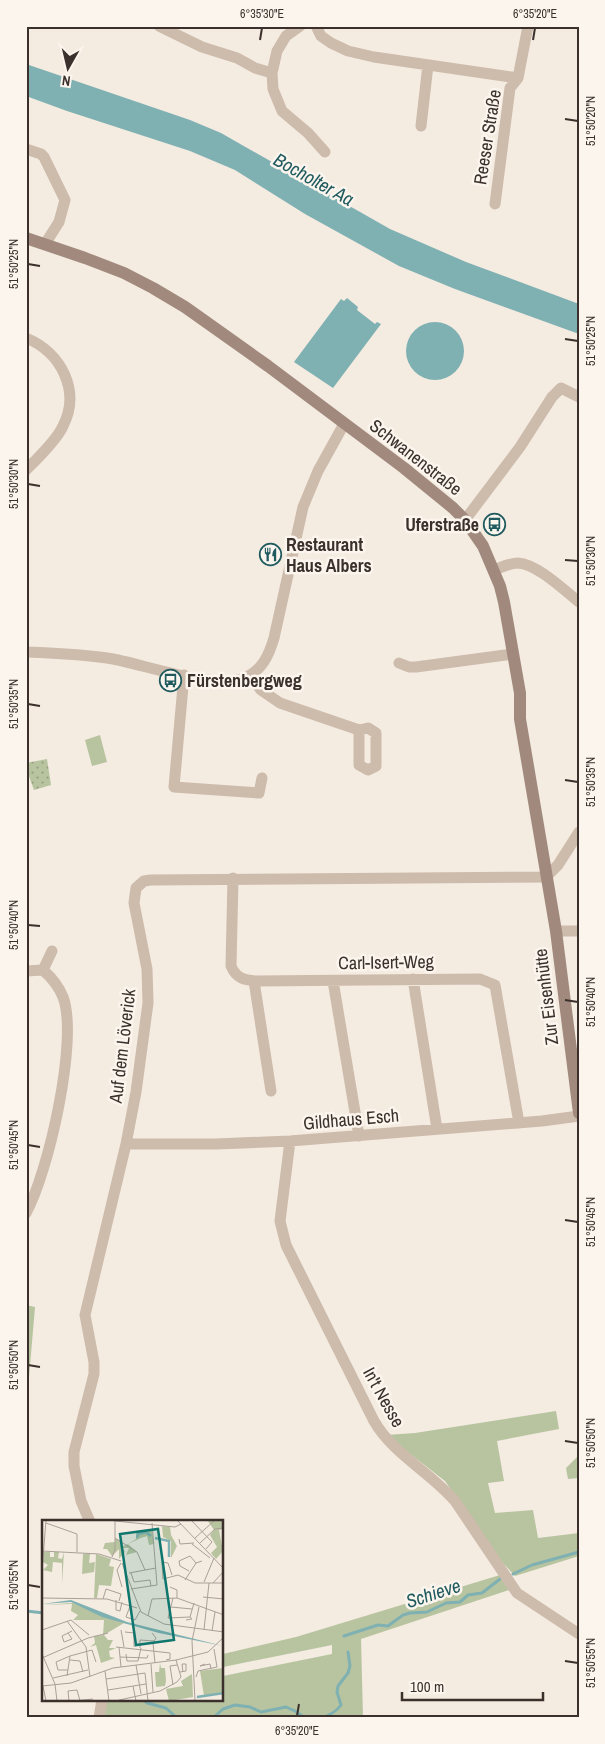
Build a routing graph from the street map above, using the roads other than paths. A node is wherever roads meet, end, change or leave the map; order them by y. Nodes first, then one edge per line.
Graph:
1 (159, 26) edge
2 (300, 26) edge
3 (316, 26) edge
4 (528, 26) edge
5 (428, 65) junction
6 (272, 74) junction
7 (518, 78) junction
8 (420, 126) dead end
9 (26, 149) edge
10 (325, 152) dead end
11 (495, 204) dead end
12 (26, 238) edge
13 (45, 244) junction
14 (26, 338) edge
15 (579, 397) edge
16 (344, 424) junction
17 (26, 470) edge
18 (465, 520) junction
19 (494, 570) junction
20 (579, 602) edge
21 (26, 652) edge
22 (513, 654) junction
23 (399, 663) dead end
24 (184, 675) junction
25 (250, 676) junction
26 (358, 730) dead end
27 (262, 778) dead end
28 (579, 832) edge
29 (546, 877) junction
30 (233, 878) junction
31 (556, 931) junction
32 (579, 931) edge
33 (52, 951) dead end
34 (43, 970) junction
35 (26, 971) edge
36 (413, 979) junction
37 (254, 981) junction
38 (333, 981) junction
39 (271, 1091) dead end
40 (579, 1114) edge
41 (519, 1122) junction
42 (437, 1129) junction
43 (360, 1136) junction
44 (290, 1141) junction
45 (126, 1144) junction
46 (26, 1213) edge
47 (89, 1520) edge
48 (579, 1634) edge
49 (102, 1702) edge
50 (100, 1718) edge

1 - 6 street
2 - 6 street
3 - 5 street, Reeser Straße
4 - 7 street, Reeser Straße
5 - 7 street, Reeser Straße
5 - 8 street
6 - 10 street
7 - 11 street, Reeser Straße
9 - 13 street
12 - 13 street, Schwanenstraße
13 - 16 street, Schwanenstraße
14 - 17 street
15 - 18 street
16 - 18 street, Schwanenstraße
16 - 25 street
18 - 19 street, Schwanenstraße
19 - 20 street
19 - 22 street, Schwanenstraße
21 - 24 street
22 - 23 street
22 - 29 street, Schwanenstraße
24 - 25 street
24 - 27 street
25 - 26 street
28 - 29 street
29 - 30 street, Auf dem Löverick
29 - 31 street, Zur Eisenhütte
30 - 37 street, Carl-Isert-Weg
30 - 45 street, Auf dem Löverick
31 - 32 street
31 - 40 street, Zur Eisenhütte
33 - 34 street
34 - 35 street
34 - 46 street
36 - 38 street, Carl-Isert-Weg
36 - 41 street, Carl-Isert-Weg
36 - 42 street
37 - 38 street, Carl-Isert-Weg
37 - 39 street
38 - 43 street
40 - 41 street, Gildhaus Esch
41 - 42 street, Gildhaus Esch
42 - 43 street, Gildhaus Esch
43 - 44 street, Gildhaus Esch
44 - 45 street, Gildhaus Esch
44 - 48 street, In't Nesse
45 - 47 street, Auf dem Löverick
49 - 50 street

